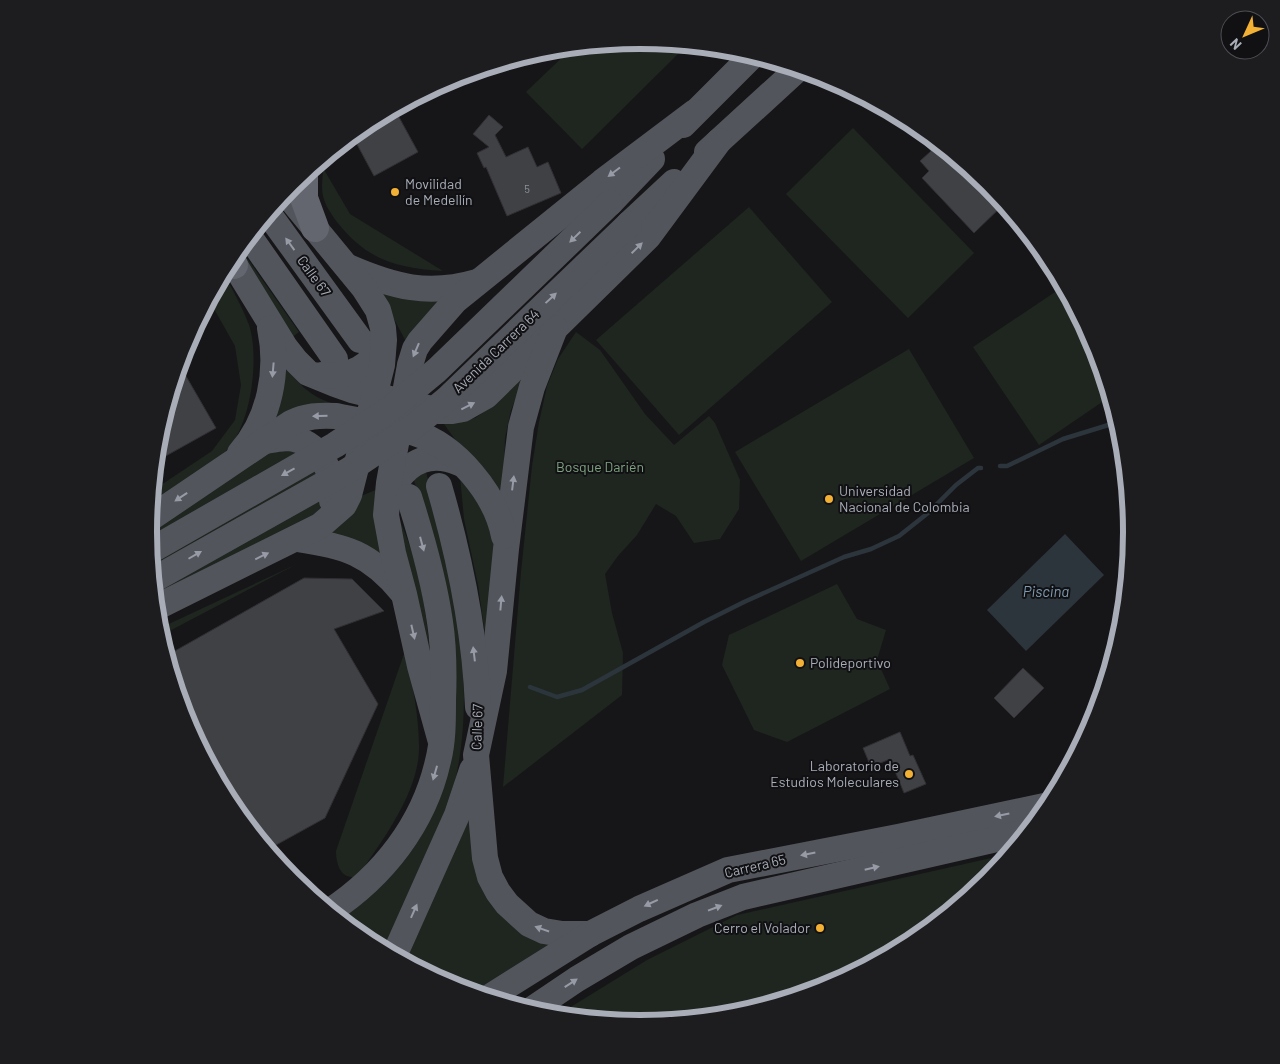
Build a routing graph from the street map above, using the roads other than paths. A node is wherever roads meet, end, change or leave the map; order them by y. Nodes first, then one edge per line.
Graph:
1 (747, 61) edge
2 (793, 73) edge
3 (695, 112) junction
4 (719, 141) junction
5 (304, 185) edge
6 (290, 198) edge
7 (272, 219) edge
8 (315, 228) junction
9 (254, 243) edge
10 (347, 267) junction
11 (235, 268) edge
12 (481, 280) junction
13 (455, 301) junction
14 (269, 322) junction
15 (383, 328) junction
16 (555, 328) junction
17 (360, 340) dead end
18 (335, 359) dead end
19 (513, 370) junction
20 (308, 372) junction
21 (374, 396) junction
22 (404, 402) junction
23 (368, 423) junction
24 (399, 430) junction
25 (265, 441) junction
26 (462, 464) junction
27 (228, 467) junction
28 (439, 486) dead end
29 (398, 498) junction
30 (158, 513) edge
31 (320, 526) junction
32 (297, 539) junction
33 (157, 547) edge
34 (506, 549) junction
35 (159, 577) edge
36 (404, 594) junction
37 (163, 605) edge
38 (441, 742) junction
39 (476, 755) junction
40 (1036, 808) edge
41 (1016, 834) edge
42 (336, 907) edge
43 (590, 934) junction
44 (397, 950) edge
45 (496, 993) edge
46 (539, 1004) edge

1 - 3 main road, Avenida Carrera 64
2 - 4 main road, Avenida Carrera 64
3 -> 12 main road
3 -> 33 main road, Avenida Carrera 64, bridge
16 -> 4 main road
35 -> 4 main road, Avenida Carrera 64, bridge
5 - 8 highway
6 - 8 main road
17 -> 7 main road, Calle 67
8 - 10 main road
9 - 18 main road
10 - 12 main road
10 - 15 main road
11 - 14 main road
12 - 13 main road
13 - 19 main road
13 -> 22 main road
14 - 20 main road
14 -> 27 main road
15 - 20 main road
15 - 21 main road
16 - 19 main road
34 -> 16 main road
22 -> 19 main road
20 - 21 main road
21 - 22 main road
21 - 23 main road
22 - 24 main road
23 - 24 main road
23 -> 25 main road
23 - 31 main road
24 - 26 main road
24 - 29 main road
25 - 27 main road
25 - 31 main road
26 - 29 main road
26 - 34 main road
27 -> 30 main road
39 -> 28 main road, Calle 67
29 - 36 main road
29 -> 38 main road
31 - 32 main road
32 - 36 main road
37 -> 32 main road
39 -> 34 main road
36 -> 38 main road
38 -> 42 main road
43 -> 39 main road
44 -> 39 main road, Calle 67
40 -> 43 main road, Carrera 65
46 -> 41 main road, Carrera 65
43 - 45 main road, Carrera 65

